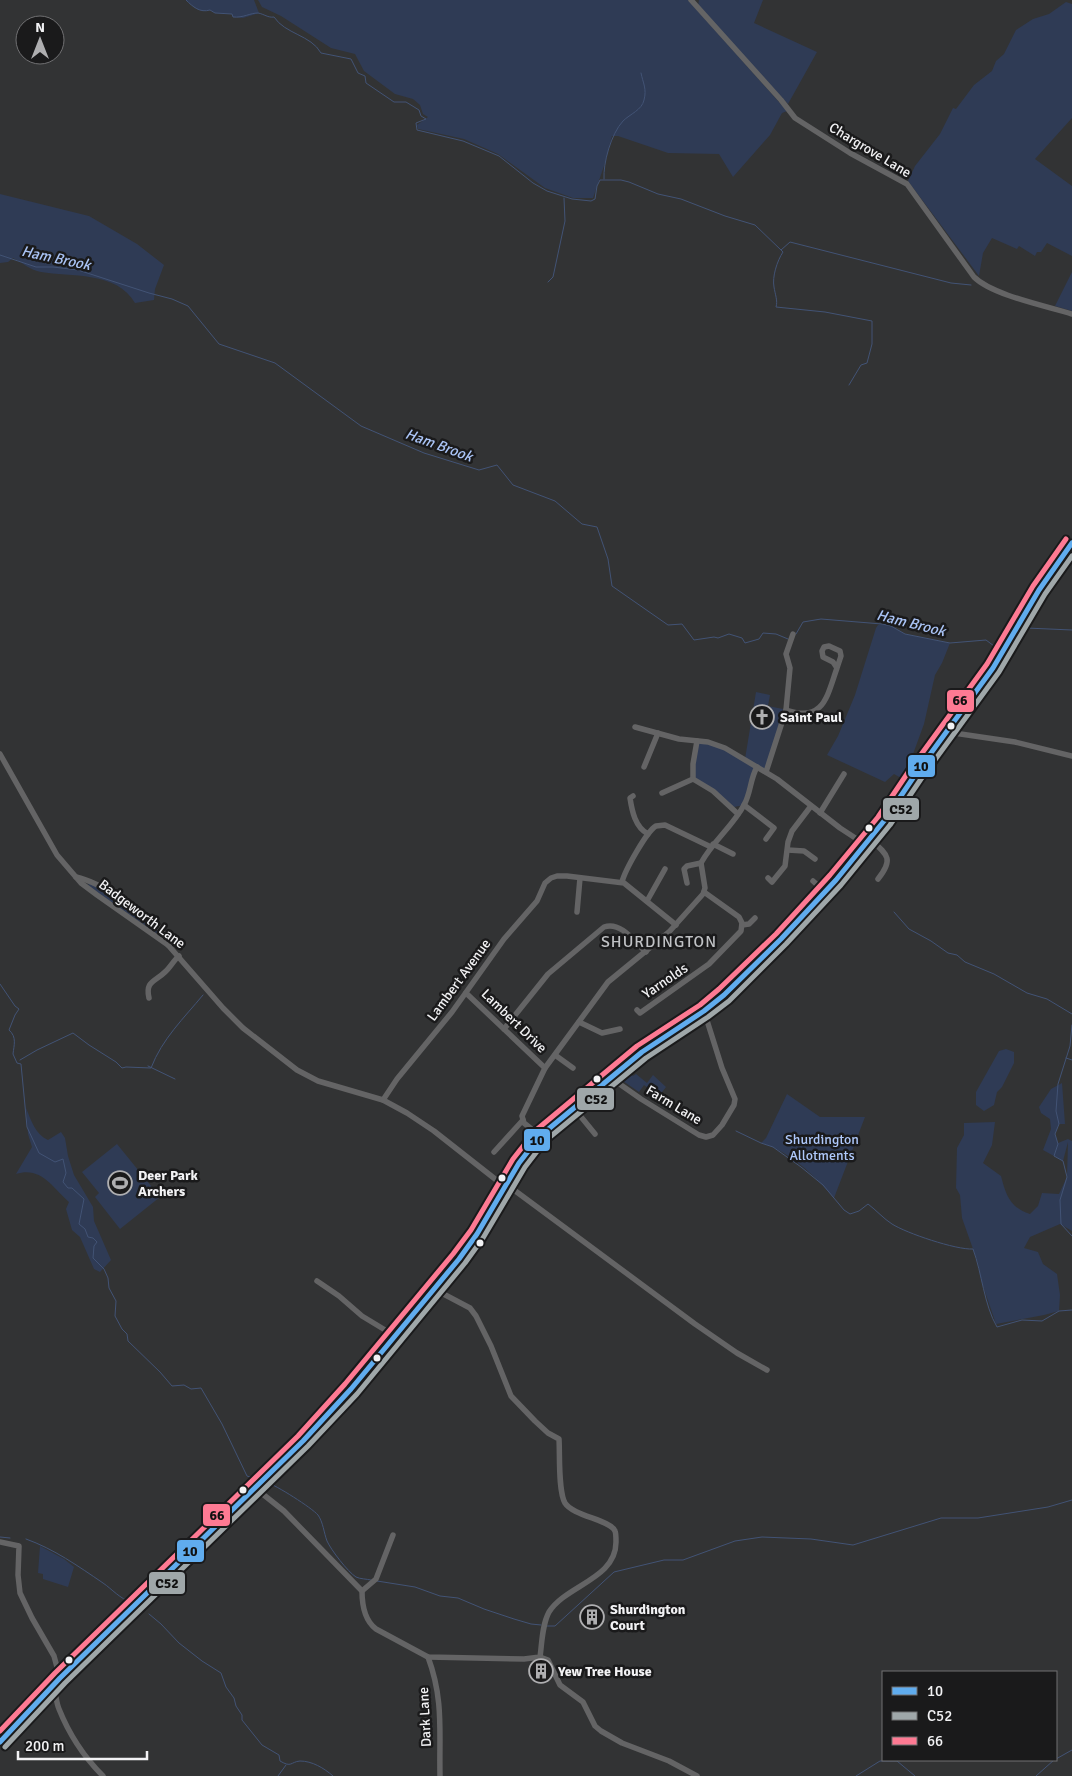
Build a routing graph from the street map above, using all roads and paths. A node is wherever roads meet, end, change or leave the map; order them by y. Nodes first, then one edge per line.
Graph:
1 (691, 0) edge
2 (1072, 314) edge
3 (1072, 542) edge
4 (793, 634) dead end
5 (837, 668) dead end
6 (786, 710) junction
7 (635, 727) dead end
8 (947, 732) junction
9 (658, 733) junction
10 (697, 741) junction
11 (0, 754) edge
12 (1072, 756) edge
13 (644, 767) dead end
14 (757, 767) junction
15 (766, 772) junction
16 (844, 774) dead end
17 (694, 780) junction
18 (662, 794) dead end
19 (629, 797) dead end
20 (744, 805) junction
21 (811, 806) junction
22 (820, 813) junction
23 (738, 814) junction
24 (648, 834) junction
25 (766, 839) dead end
26 (868, 842) junction
27 (712, 846) junction
28 (788, 850) junction
29 (733, 854) dead end
30 (815, 858) dead end
31 (701, 863) junction
32 (665, 869) dead end
33 (76, 877) junction
34 (580, 878) junction
35 (878, 879) dead end
36 (812, 881) dead end
37 (622, 882) junction
38 (687, 883) dead end
39 (778, 886) dead end
40 (704, 892) junction
41 (825, 892) junction
42 (647, 901) junction
43 (577, 912) dead end
44 (755, 918) dead end
45 (676, 925) junction
46 (742, 925) junction
47 (168, 945) junction
48 (646, 952) junction
49 (178, 956) junction
50 (466, 993) junction
51 (149, 998) dead end
52 (704, 1011) junction
53 (640, 1013) dead end
54 (579, 1022) junction
55 (504, 1029) junction
56 (620, 1029) dead end
57 (555, 1054) junction
58 (545, 1068) junction
59 (573, 1068) dead end
60 (611, 1078) junction
61 (383, 1100) junction
62 (573, 1107) junction
63 (523, 1120) junction
64 (595, 1134) dead end
65 (540, 1136) junction
66 (494, 1152) dead end
67 (505, 1185) junction
68 (317, 1281) dead end
69 (434, 1289) junction
70 (395, 1336) junction
71 (767, 1370) dead end
72 (255, 1488) junction
73 (393, 1536) dead end
74 (0, 1542) edge
75 (362, 1591) junction
76 (428, 1657) junction
77 (540, 1657) junction
78 (60, 1678) junction
79 (53, 1686) junction
80 (0, 1742) edge
81 (103, 1776) edge
82 (440, 1776) edge
83 (697, 1776) edge

1 - 2 street, Chargrove Lane
3 - 8 main road
4 - 6 street
5 - 6 street
6 - 15 street
7 - 9 street
8 - 12 street
8 - 26 main road
9 - 10 street
9 - 13 street
10 - 14 street
10 - 17 street
11 - 33 street, Badgeworth Lane
14 - 15 street
14 - 20 street
15 - 21 street
16 - 22 street
17 - 18 street
17 - 23 street
19 - 24 street
20 - 23 street
20 - 25 street
21 - 22 street
21 - 28 street
22 - 26 street
23 - 27 street
24 - 27 street
24 - 37 street
26 - 35 street
26 - 41 main road
27 - 29 street
27 - 31 street
28 - 30 street
28 - 39 street
31 - 38 street
31 - 40 street
32 - 42 street
33 - 47 street, Badgeworth Lane
33 - 47 street
34 - 37 street
34 - 43 street
34 - 50 street, Lambert Avenue
36 - 41 street
37 - 42 street
40 - 45 street
40 - 46 street
41 - 52 main road
42 - 45 street
44 - 46 street, Yarnolds
45 - 48 street
46 - 53 street, Yarnolds
47 - 49 street, Badgeworth Lane
48 - 54 street
48 - 55 street
49 - 51 street
49 - 61 street, Badgeworth Lane
50 - 55 street, Lambert Drive
50 - 61 street, Lambert Avenue
52 - 60 main road
52 - 60 street, Farm Lane
54 - 56 street
54 - 57 street
55 - 58 street, Lambert Drive
57 - 58 street
57 - 59 street
58 - 63 street
60 - 62 main road
61 - 67 street, Badgeworth Lane
62 - 64 street
62 - 65 main road
63 - 65 street
63 - 66 street
65 - 67 main road
67 - 69 main road
67 - 71 street, Badgeworth Lane
68 - 70 street
69 - 70 main road
69 - 77 street
70 - 72 main road
72 - 75 street
72 - 78 main road
73 - 75 street
74 - 78 street
75 - 76 street
76 - 77 street
76 - 82 street, Dark Lane
77 - 83 street
78 - 79 main road
79 - 80 main road
79 - 81 street

